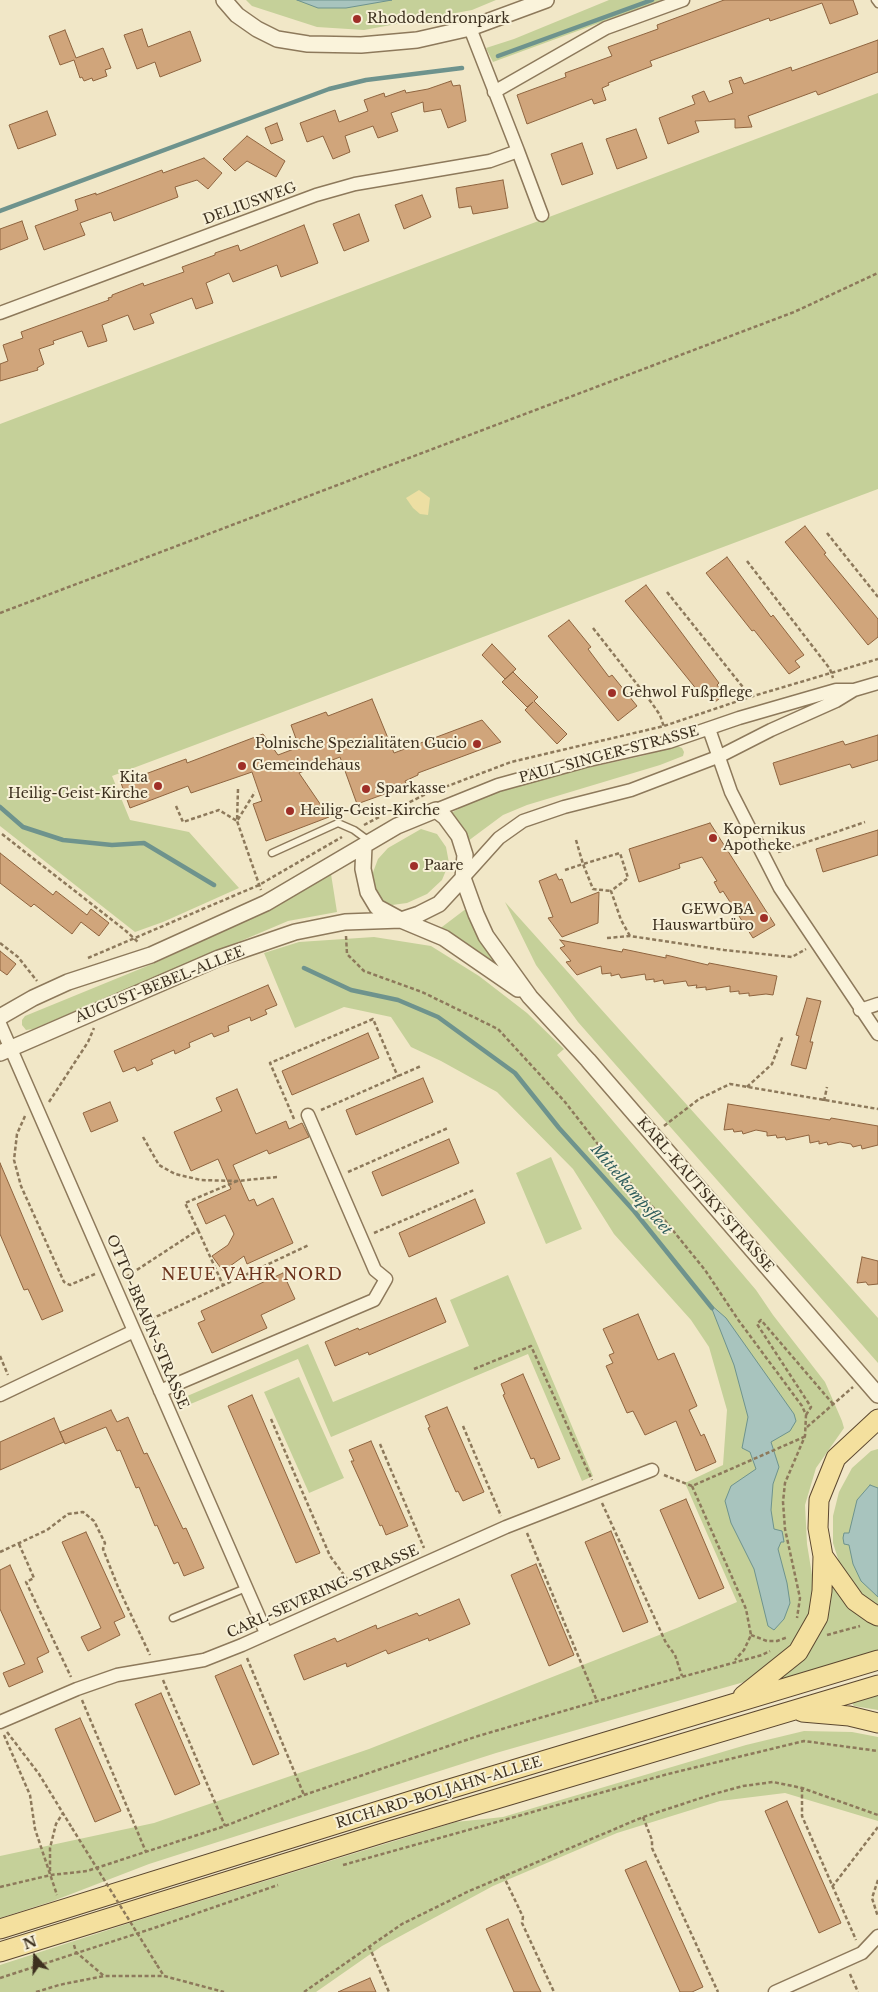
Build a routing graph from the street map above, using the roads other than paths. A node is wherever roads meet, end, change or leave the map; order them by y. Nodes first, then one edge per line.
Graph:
1 (224, 0) edge
2 (546, 0) edge
3 (683, 0) edge
4 (875, 0) edge
5 (878, 4) edge
6 (470, 28) junction
7 (494, 92) junction
8 (518, 152) junction
9 (542, 215) dead end
10 (0, 313) edge
11 (878, 683) edge
12 (854, 690) junction
13 (709, 729) junction
14 (720, 756) junction
15 (436, 810) junction
16 (367, 844) junction
17 (272, 853) dead end
18 (464, 878) junction
19 (440, 904) joint
20 (401, 920) junction
21 (530, 997) junction
22 (878, 1004) edge
23 (860, 1010) junction
24 (0, 1017) edge
25 (0, 1024) edge
26 (878, 1034) edge
27 (5, 1050) edge
28 (308, 1115) road end
29 (134, 1331) junction
30 (160, 1391) junction
31 (0, 1395) edge
32 (878, 1395) edge
33 (878, 1419) edge
34 (652, 1470) road end
35 (823, 1556) junction
36 (246, 1588) junction
37 (878, 1616) edge
38 (173, 1618) dead end
39 (266, 1633) junction
40 (878, 1660) edge
41 (878, 1685) edge
42 (734, 1703) junction
43 (793, 1711) junction
44 (878, 1723) edge
45 (2, 1727) edge
46 (0, 1928) edge
47 (878, 1936) edge
48 (0, 1952) edge
49 (775, 1992) edge

1 - 6 street
2 - 6 street
3 - 7 street
4 - 5 lane
6 - 7 street
7 - 8 street
8 - 9 street
8 - 10 street, DELIUSWEG
11 - 12 street, PAUL-SINGER-STRASSE
12 - 13 street, PAUL-SINGER-STRASSE
12 - 14 street, PAUL-SINGER-STRASSE
13 - 14 street
13 - 15 street, PAUL-SINGER-STRASSE
14 - 18 street, PAUL-SINGER-STRASSE
14 - 23 street
15 - 16 street, PAUL-SINGER-STRASSE
15 - 18 street, KARL-KAUTSKY-STRASSE
16 - 17 lane
16 - 20 street, KARL-KAUTSKY-STRASSE
16 - 24 street
18 - 19 street, PAUL-SINGER-STRASSE
18 - 21 street, KARL-KAUTSKY-STRASSE
19 - 20 street, AUGUST-BEBEL-ALLEE
20 - 21 street, KARL-KAUTSKY-STRASSE
20 - 27 street, AUGUST-BEBEL-ALLEE
21 - 32 street, KARL-KAUTSKY-STRASSE
22 - 23 street
23 - 26 street
25 - 27 street, OTTO-BRAUN-STRASSE
27 - 29 street, OTTO-BRAUN-STRASSE
28 - 30 street
29 - 30 street, OTTO-BRAUN-STRASSE
29 - 31 street
30 - 36 street, OTTO-BRAUN-STRASSE
33 - 35 main road
34 - 39 street, CARL-SEVERING-STRASSE
35 - 37 main road
35 - 42 main road
36 - 38 lane
36 - 39 street, OTTO-BRAUN-STRASSE
39 - 45 street, CARL-SEVERING-STRASSE
40 - 42 main road, RICHARD-BOLJAHN-ALLEE
41 - 43 main road, RICHARD-BOLJAHN-ALLEE
42 - 46 main road, RICHARD-BOLJAHN-ALLEE
43 - 44 main road
43 - 48 main road, RICHARD-BOLJAHN-ALLEE
47 - 49 street

